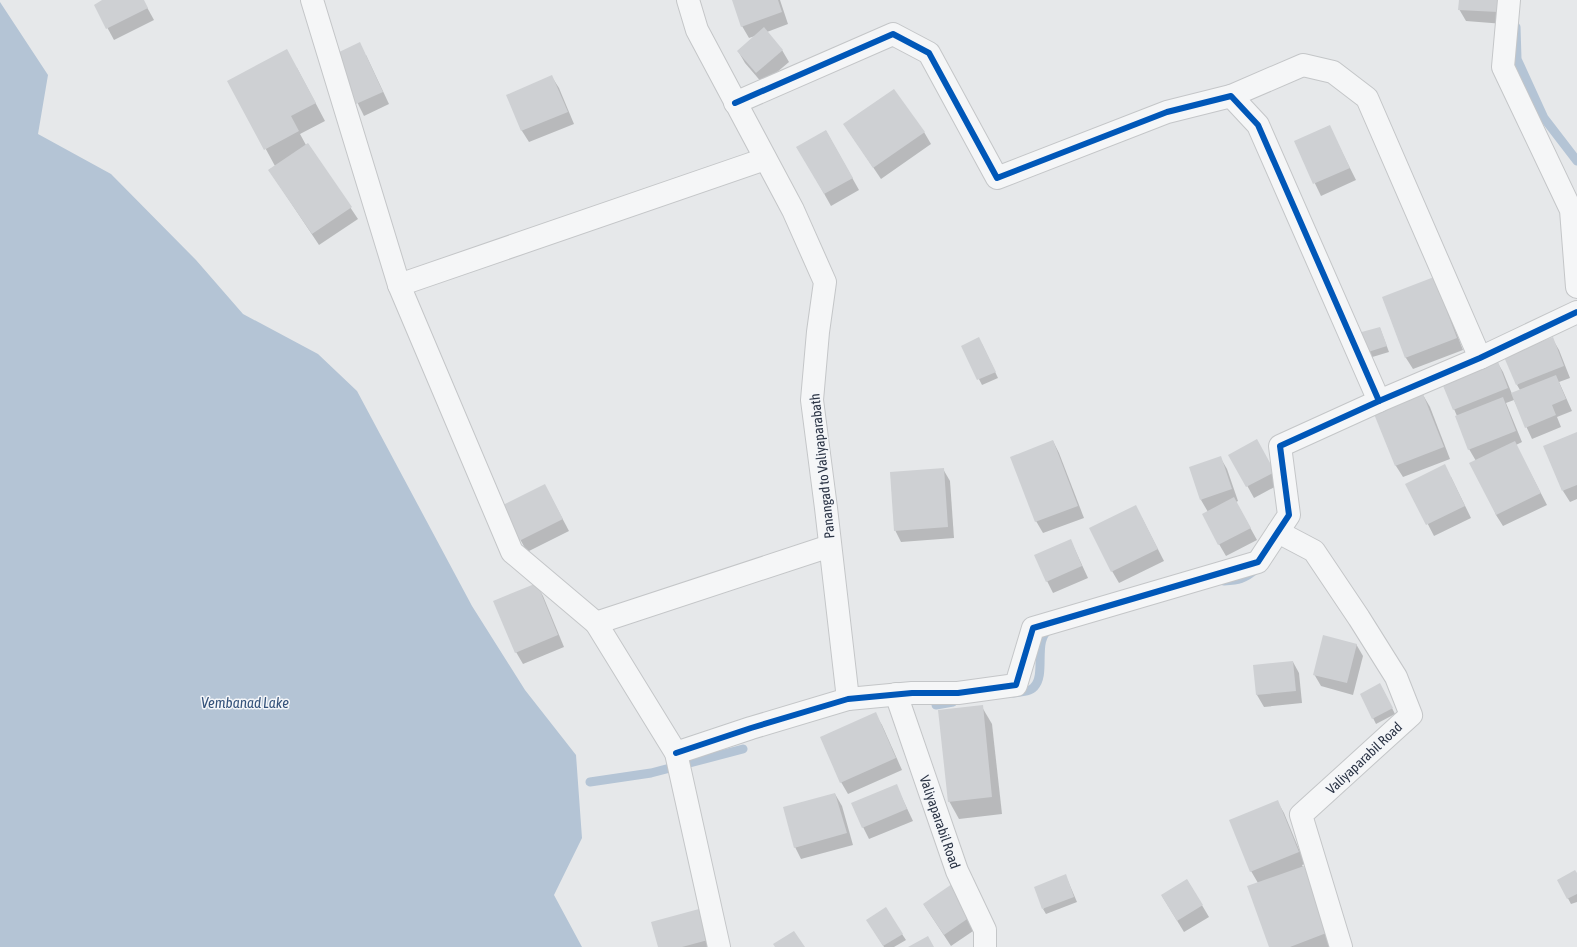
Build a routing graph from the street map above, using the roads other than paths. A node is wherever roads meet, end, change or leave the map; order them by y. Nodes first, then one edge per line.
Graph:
1 (312, 0) edge
2 (688, 0) edge
3 (1509, 0) edge
4 (1231, 96) junction
5 (735, 103) junction
6 (765, 159) junction
7 (399, 285) junction
8 (1577, 287) edge
9 (1577, 312) edge
10 (1480, 358) junction
11 (1379, 401) junction
12 (1278, 532) junction
13 (830, 546) junction
14 (596, 623) junction
15 (896, 694) junction
16 (848, 699) junction
17 (676, 754) junction
18 (719, 947) edge
19 (985, 947) edge
20 (1341, 947) edge

1 - 7 street
2 - 5 street, Panangad to Valiyaparabath
3 - 8 street
4 - 5 street
4 - 10 street
4 - 11 street
5 - 6 street, Panangad to Valiyaparabath
6 - 7 street
6 - 13 street, Panangad to Valiyaparabath
7 - 14 street
9 - 10 street
10 - 11 street
11 - 12 street
12 - 15 street
12 - 20 street, Valiyaparabil Road
13 - 14 street
13 - 16 street, Panangad to Valiyaparabath
14 - 17 street
15 - 16 street
15 - 19 street, Valiyaparabil Road
16 - 17 street
17 - 18 street

